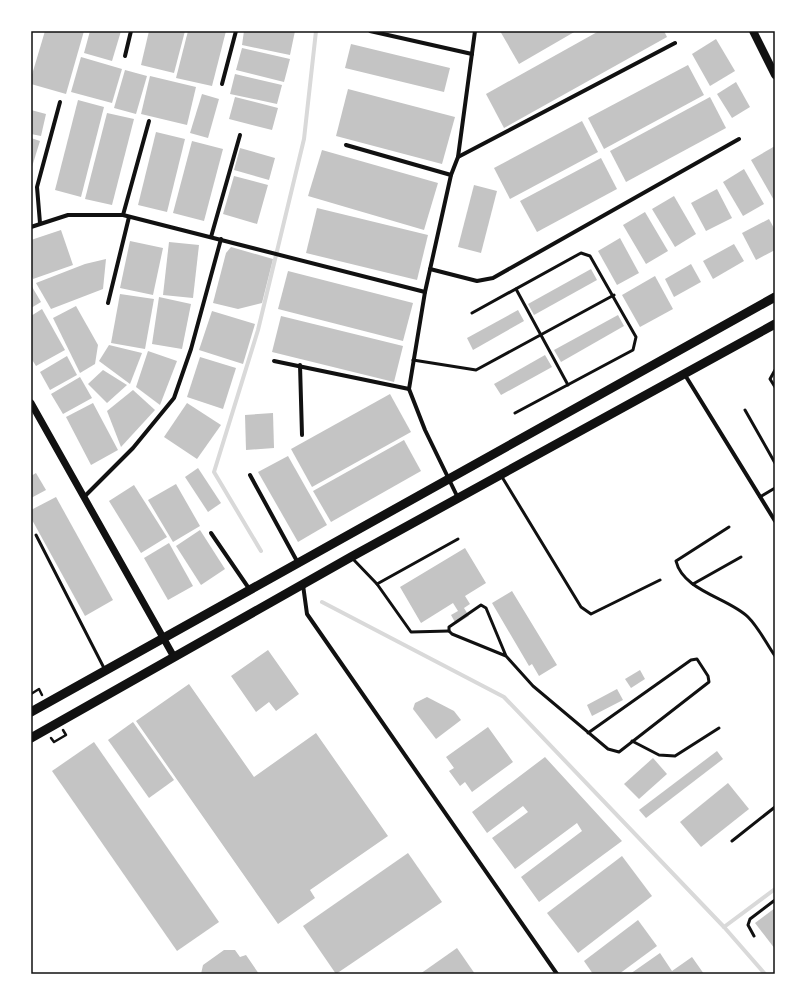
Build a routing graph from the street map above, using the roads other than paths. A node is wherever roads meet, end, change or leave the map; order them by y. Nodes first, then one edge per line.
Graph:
1 (131, 31) edge
2 (236, 31) edge
3 (370, 31) edge
4 (474, 31) edge
5 (753, 31) edge
6 (675, 43) dead end
7 (472, 54) junction
8 (125, 56) dead end
9 (775, 75) edge
10 (222, 84) dead end
11 (60, 102) dead end
12 (148, 121) dead end
13 (240, 135) dead end
14 (739, 139) dead end
15 (346, 146) dead end
16 (458, 157) junction
17 (451, 175) junction
18 (123, 215) junction
19 (129, 217) junction
20 (40, 223) junction
21 (31, 227) edge
22 (211, 237) junction
23 (221, 239) junction
24 (430, 268) junction
25 (516, 289) junction
26 (425, 292) junction
27 (614, 295) junction
28 (775, 298) edge
29 (108, 303) dead end
30 (472, 313) dead end
31 (775, 324) edge
32 (541, 334) junction
33 (413, 360) junction
34 (274, 361) dead end
35 (300, 365) junction
36 (775, 370) edge
37 (685, 375) junction
38 (568, 385) junction
39 (775, 387) edge
40 (409, 389) junction
41 (31, 403) edge
42 (745, 410) dead end
43 (515, 413) dead end
44 (302, 436) dead end
45 (775, 463) edge
46 (250, 475) dead end
47 (501, 475) junction
48 (448, 480) junction
49 (775, 488) edge
50 (83, 497) junction
51 (760, 497) junction
52 (458, 499) junction
53 (775, 521) edge
54 (729, 527) dead end
55 (211, 533) dead end
56 (36, 535) dead end
57 (458, 539) dead end
58 (351, 557) junction
59 (741, 557) dead end
60 (298, 564) junction
61 (660, 580) dead end
62 (303, 584) junction
63 (377, 584) junction
64 (693, 584) junction
65 (250, 590) junction
66 (449, 631) junction
67 (164, 639) junction
68 (506, 656) junction
69 (775, 656) edge
70 (174, 657) junction
71 (106, 671) junction
72 (31, 712) edge
73 (719, 728) dead end
74 (588, 733) junction
75 (31, 738) edge
76 (632, 741) junction
77 (775, 807) edge
78 (732, 841) dead end
79 (775, 900) edge
80 (754, 936) dead end
81 (557, 974) edge

1 - 8 street
2 - 10 street
3 - 7 street
4 - 7 street
5 - 9 main road
6 - 16 street
7 - 16 street
11 - 20 street
12 - 18 street
13 - 22 street
14 - 24 street
15 - 17 street
16 - 17 street
17 - 24 street
18 - 19 street
18 - 20 street
19 - 22 street
19 - 29 street
20 - 21 street
22 - 23 street
23 - 26 street
23 - 50 street
24 - 26 street
25 - 27 lane
25 - 30 lane
25 - 32 lane
26 - 33 street
27 - 32 lane
27 - 38 lane
28 - 48 main road
31 - 37 main road
32 - 33 lane
32 - 38 lane
33 - 40 street
34 - 35 street
35 - 40 street
35 - 44 street
36 - 39 lane
37 - 47 main road
37 - 51 street
38 - 43 lane
40 - 48 street
41 - 50 street
42 - 45 lane
46 - 60 street
47 - 52 main road
47 - 61 lane
48 - 52 street
48 - 60 main road
49 - 51 lane
50 - 67 street
51 - 53 street
52 - 58 main road
54 - 64 lane
55 - 65 street
56 - 71 lane
57 - 63 lane
58 - 62 main road
58 - 63 lane
59 - 64 lane
60 - 65 main road
62 - 70 main road
62 - 81 street
63 - 66 lane
64 - 69 lane
65 - 67 main road
66 - 68 lane
66 - 68 lane
67 - 70 street
67 - 71 main road
68 - 74 lane
70 - 75 main road
71 - 72 main road
73 - 76 lane
74 - 76 lane
74 - 76 lane
77 - 78 lane
79 - 80 lane

